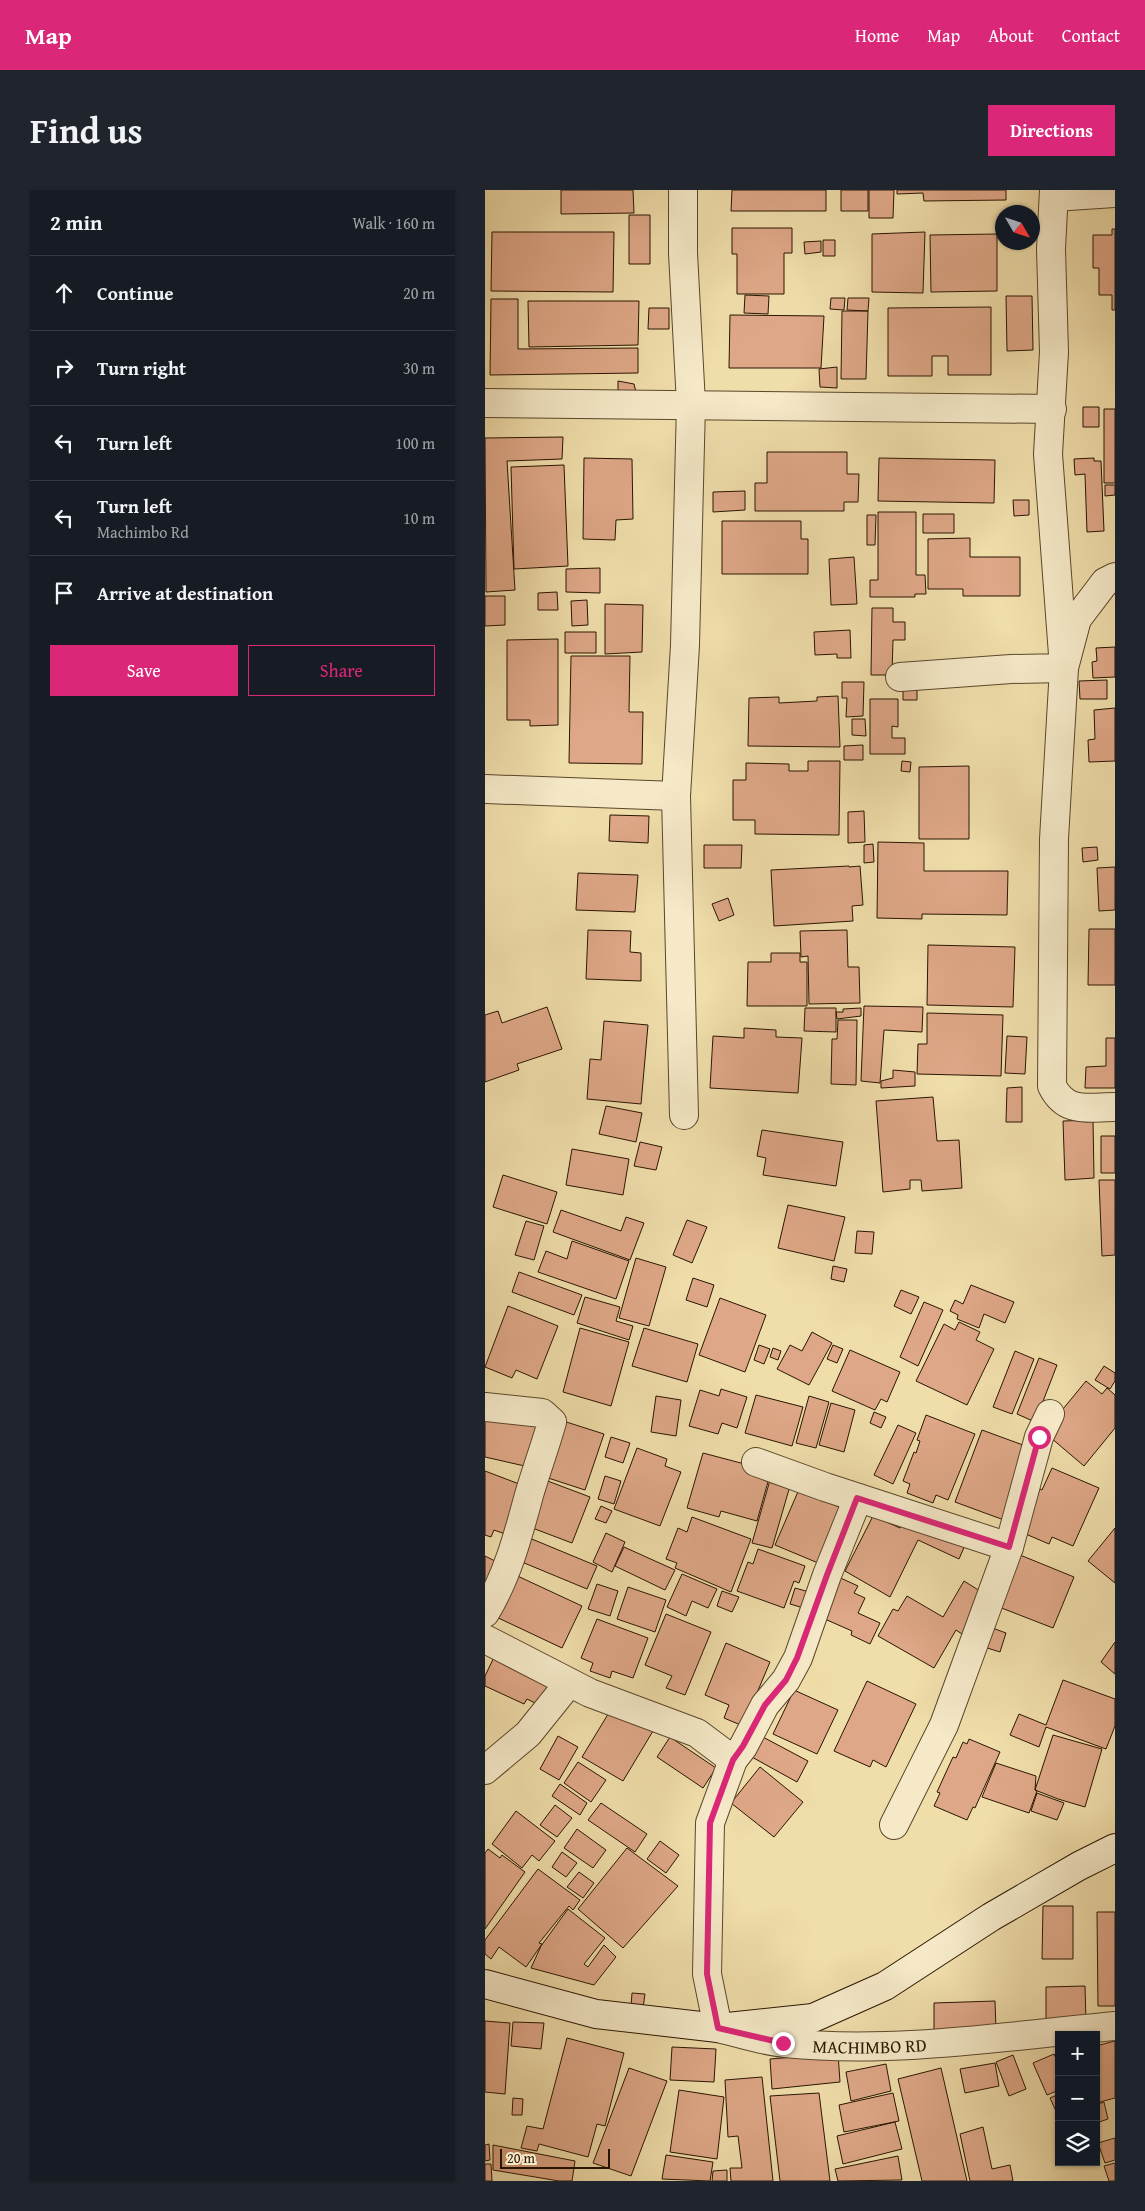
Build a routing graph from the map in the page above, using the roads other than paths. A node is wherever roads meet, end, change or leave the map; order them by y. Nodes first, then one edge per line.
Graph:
1 (683, 190) edge
2 (1054, 193) edge
3 (1115, 193) edge
4 (485, 403) edge
5 (691, 404) junction
6 (1052, 409) junction
7 (1115, 577) edge
8 (1064, 668) junction
9 (900, 677) dead end
10 (485, 789) edge
11 (676, 796) junction
12 (1115, 1107) edge
13 (683, 1116) dead end
14 (485, 1407) edge
15 (1050, 1414) dead end
16 (756, 1462) dead end
17 (857, 1498) junction
18 (1009, 1547) junction
19 (485, 1614) edge
20 (485, 1638) edge
21 (569, 1683) junction
22 (733, 1760) junction
23 (485, 1770) edge
24 (894, 1825) dead end
25 (1115, 1848) edge
26 (485, 1984) edge
27 (1115, 2026) edge
28 (718, 2028) junction

1 - 5 street
2 - 3 street
2 - 6 street
4 - 5 street
5 - 6 street
5 - 11 street
6 - 8 street
7 - 8 street
8 - 9 street
8 - 12 street
10 - 11 street
11 - 13 street
14 - 19 street
15 - 18 street
16 - 17 street
17 - 18 street
17 - 22 street
18 - 24 street
20 - 21 street
21 - 22 street
21 - 23 street
22 - 28 street
25 - 28 street
26 - 28 street, MACHIMBO RD
27 - 28 street, MACHIMBO RD

